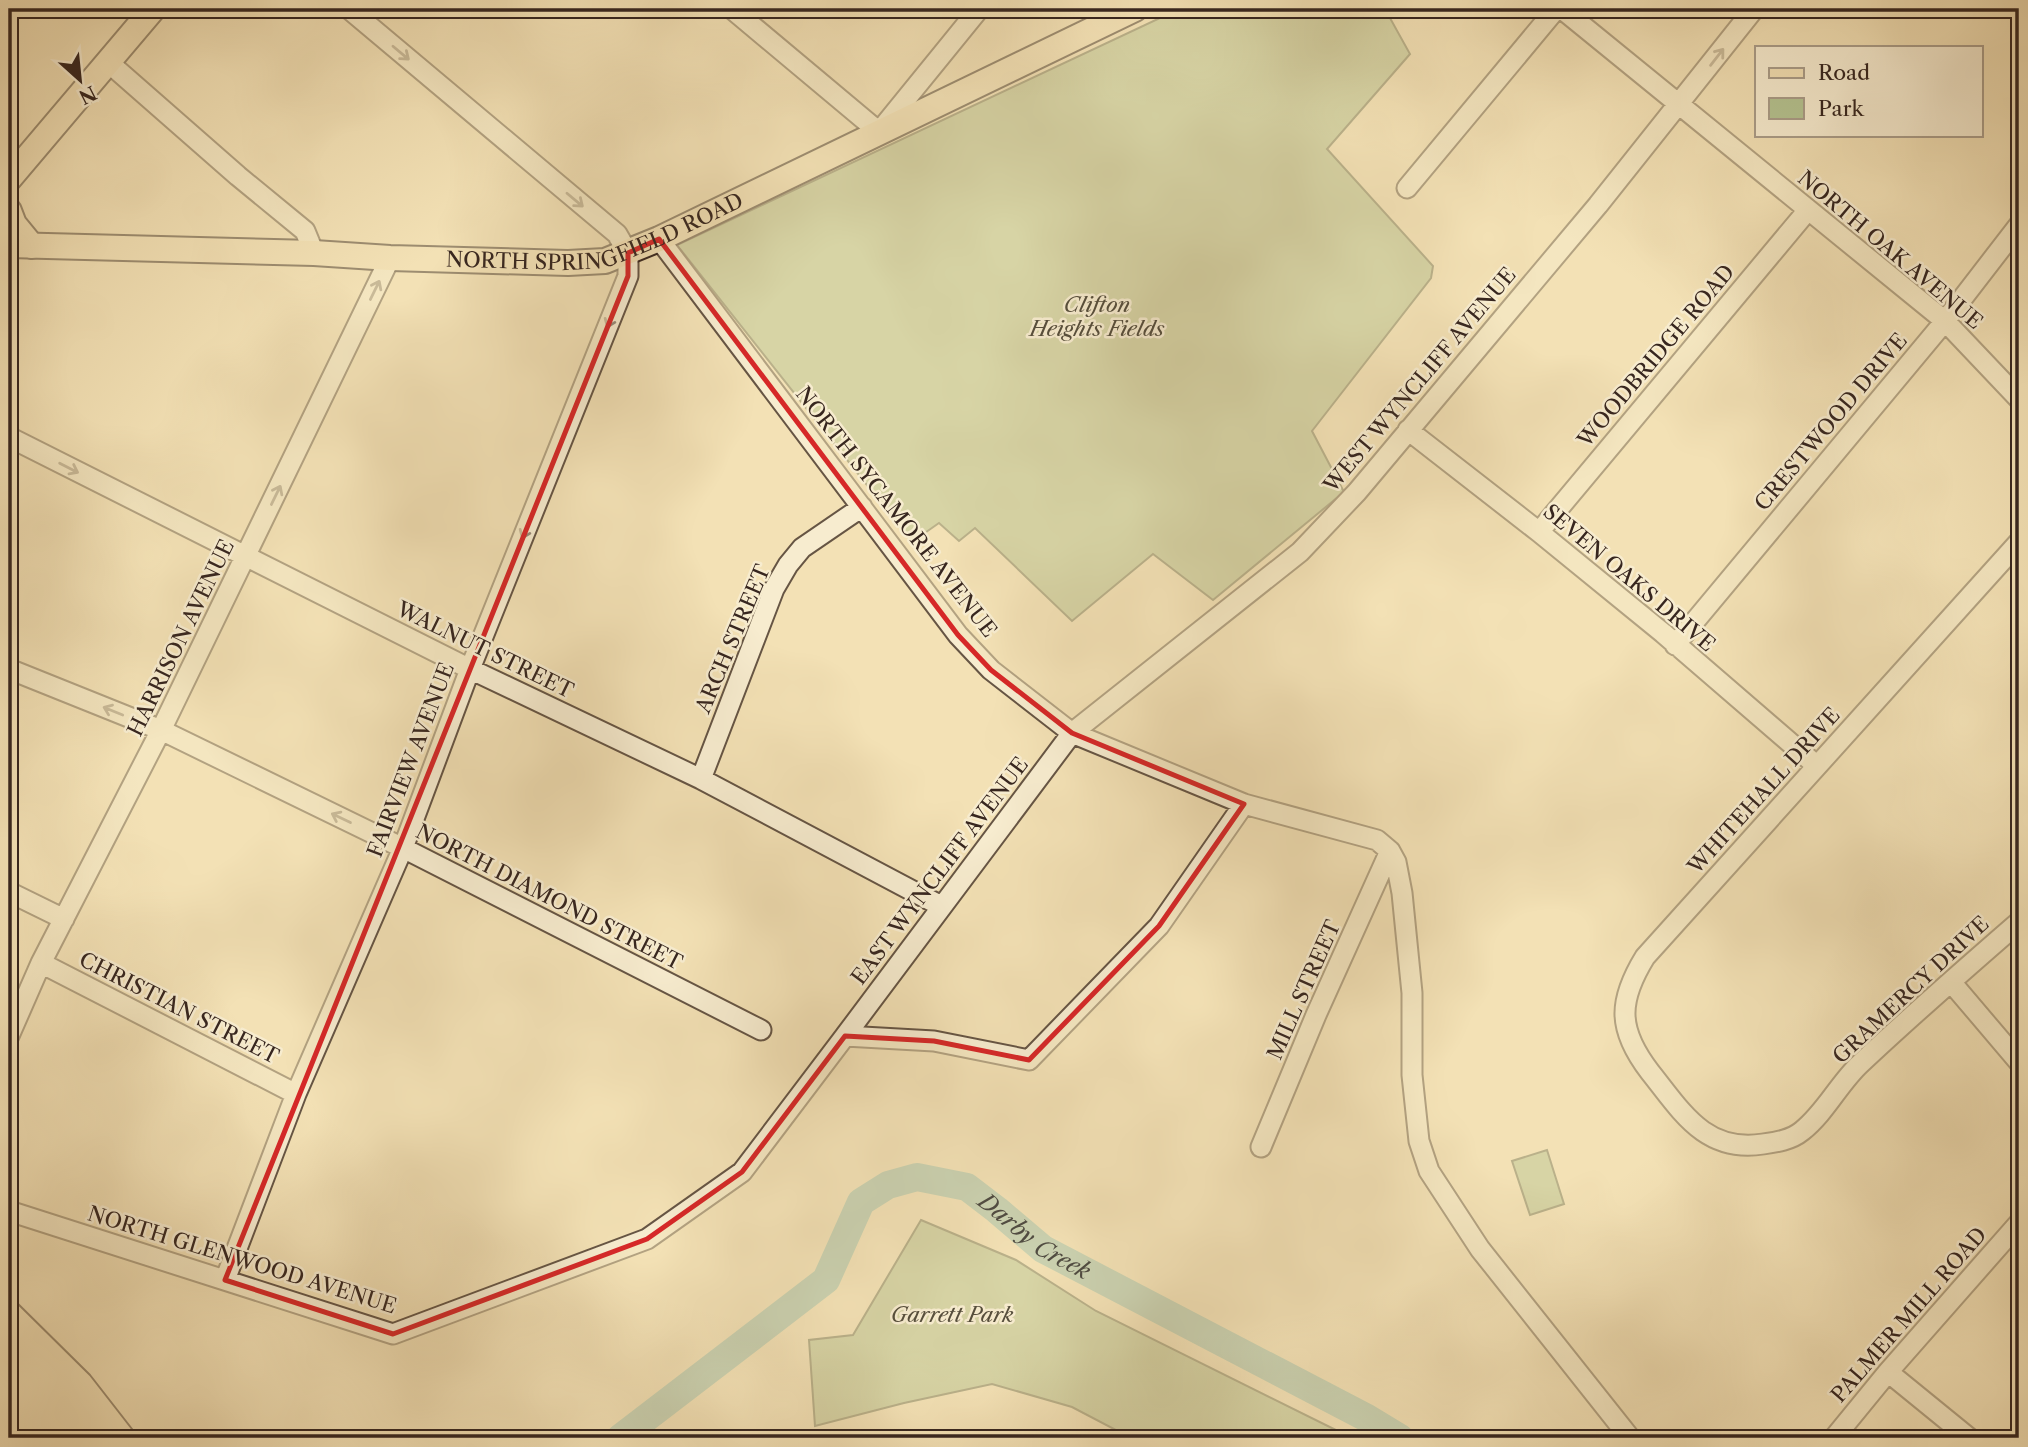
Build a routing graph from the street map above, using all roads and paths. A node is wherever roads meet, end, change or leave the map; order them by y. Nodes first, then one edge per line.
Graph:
1 (153, 9) edge
2 (349, 9) edge
3 (732, 9) edge
4 (979, 9) edge
5 (1135, 9) edge
6 (1556, 9) edge
7 (1562, 9) edge
8 (1754, 9) edge
9 (108, 62) junction
10 (1679, 104) junction
11 (879, 132) junction
12 (12, 175) edge
13 (1407, 188) dead end
14 (9, 201) edge
15 (1808, 209) junction
16 (9, 211) edge
17 (2019, 225) edge
18 (659, 239) junction
19 (21, 245) edge
20 (314, 253) junction
21 (628, 254) junction
22 (390, 258) junction
23 (1945, 321) junction
24 (2019, 399) edge
25 (1408, 430) junction
26 (9, 437) edge
27 (862, 507) junction
28 (1539, 532) junction
29 (2019, 542) edge
30 (246, 557) junction
31 (1675, 645) junction
32 (9, 669) edge
33 (470, 669) junction
34 (161, 730) junction
35 (1072, 733) junction
36 (1817, 766) junction
37 (701, 779) junction
38 (1244, 804) junction
39 (402, 848) junction
40 (1390, 851) junction
41 (9, 892) edge
42 (941, 906) junction
43 (64, 919) junction
44 (2019, 922) edge
45 (41, 963) junction
46 (1951, 982) junction
47 (761, 1030) dead end
48 (9, 1036) edge
49 (845, 1036) junction
50 (2019, 1062) edge
51 (1666, 1092) joint
52 (296, 1094) junction
53 (1261, 1147) dead end
54 (9, 1211) edge
55 (2019, 1223) edge
56 (225, 1280) junction
57 (1888, 1372) junction
58 (1630, 1438) edge
59 (1834, 1438) edge
60 (1969, 1438) edge

1 - 9 main road
2 -> 21 street
3 - 11 street
4 - 11 street
5 - 11 main road, NORTH SPRINGFIELD ROAD
6 - 13 street
7 - 10 street, NORTH OAK AVENUE
10 -> 8 street, WEST WYNCLIFF AVENUE
9 - 12 main road
9 - 20 street
10 - 15 street, NORTH OAK AVENUE
10 - 25 street, WEST WYNCLIFF AVENUE
11 - 18 main road, NORTH SPRINGFIELD ROAD
12 - 14 main road
15 - 23 street, NORTH OAK AVENUE
15 - 28 street, WOODBRIDGE ROAD
16 - 19 main road
17 - 23 street, CRESTWOOD DRIVE
18 - 21 main road, NORTH SPRINGFIELD ROAD
18 - 27 street, NORTH SYCAMORE AVENUE
19 - 20 main road, NORTH SPRINGFIELD ROAD
20 - 22 main road, NORTH SPRINGFIELD ROAD
21 - 22 main road, NORTH SPRINGFIELD ROAD
21 -> 33 street, FAIRVIEW AVENUE
30 -> 22 street, HARRISON AVENUE
23 - 24 street, NORTH OAK AVENUE
23 - 31 street, CRESTWOOD DRIVE
25 - 28 street, SEVEN OAKS DRIVE
25 - 35 street, WEST WYNCLIFF AVENUE
26 -> 30 street, WALNUT STREET
27 - 35 street, NORTH SYCAMORE AVENUE
27 - 37 street, ARCH STREET
28 - 31 street, SEVEN OAKS DRIVE
29 - 36 street, WHITEHALL DRIVE
30 - 33 street, WALNUT STREET
30 - 34 street, HARRISON AVENUE
31 - 36 street, SEVEN OAKS DRIVE
34 -> 32 street, NORTH DIAMOND STREET
33 - 37 street, WALNUT STREET
33 - 39 street, FAIRVIEW AVENUE
39 -> 34 street, NORTH DIAMOND STREET
34 - 43 street, HARRISON AVENUE
35 - 38 street, NORTH SYCAMORE AVENUE
35 - 42 street, EAST WYNCLIFF AVENUE
36 - 51 street, WHITEHALL DRIVE
37 - 42 street, WALNUT STREET
38 - 40 street, NORTH SYCAMORE AVENUE
38 - 49 street
39 - 47 street, NORTH DIAMOND STREET
39 - 52 street, FAIRVIEW AVENUE
40 - 53 street, MILL STREET
40 - 58 street
41 - 43 street
42 - 49 street, EAST WYNCLIFF AVENUE
43 - 45 street, HARRISON AVENUE
44 - 46 street, GRAMERCY DRIVE
45 - 48 street, HARRISON AVENUE
45 - 52 street, CHRISTIAN STREET
46 - 50 street
46 - 51 street, GRAMERCY DRIVE
49 - 56 street, NORTH GLENWOOD AVENUE
52 - 56 street, FAIRVIEW AVENUE
54 - 56 street, NORTH GLENWOOD AVENUE
55 - 57 street, PALMER MILL ROAD
57 - 59 street, PALMER MILL ROAD
57 - 60 street

